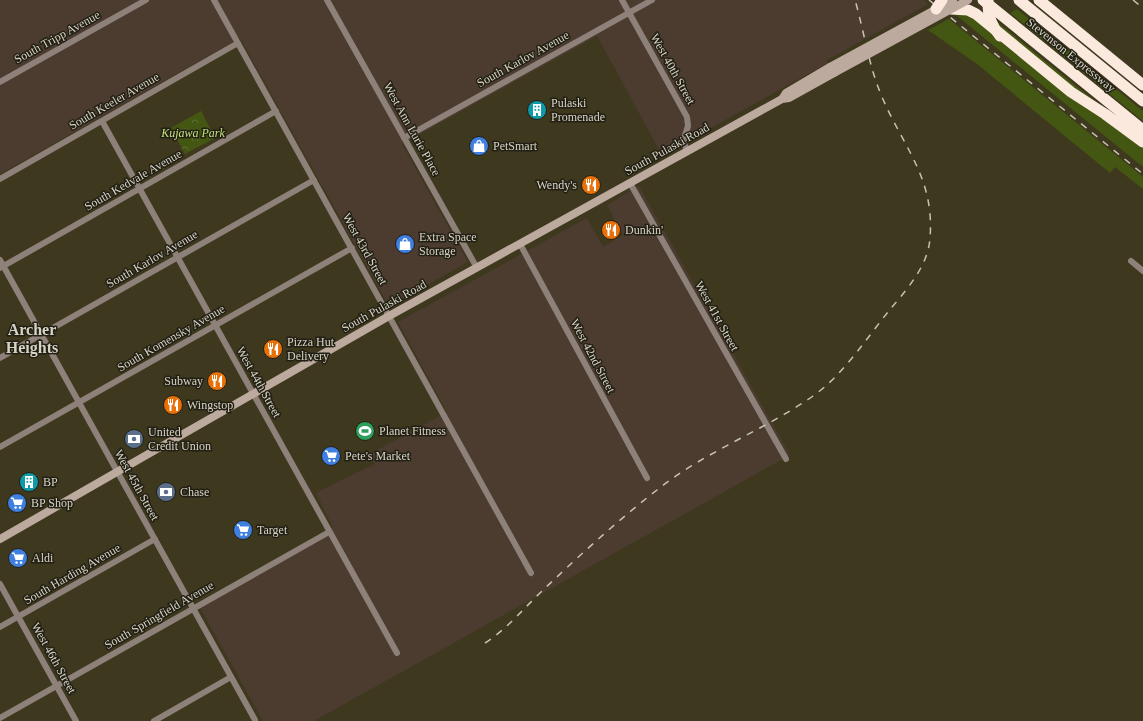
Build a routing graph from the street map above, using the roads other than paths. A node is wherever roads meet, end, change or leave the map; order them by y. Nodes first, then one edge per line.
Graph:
1 (146, 0) edge
2 (214, 0) edge
3 (327, 0) edge
4 (622, 0) edge
5 (652, 0) edge
6 (960, 0) edge
7 (968, 0) edge
8 (983, 0) edge
9 (988, 0) edge
10 (1020, 0) edge
11 (1024, 0) edge
12 (1039, 0) edge
13 (952, 4) edge
14 (939, 5) edge
15 (629, 13) junction
16 (1000, 36) junction
17 (1087, 40) junction
18 (238, 43) junction
19 (0, 82) edge
20 (1143, 85) edge
21 (782, 99) junction
22 (1143, 101) edge
23 (276, 111) junction
24 (102, 121) junction
25 (1143, 130) edge
26 (404, 138) junction
27 (1143, 142) edge
28 (688, 151) junction
29 (0, 178) edge
30 (314, 180) junction
31 (630, 183) junction
32 (139, 189) junction
33 (520, 244) junction
34 (352, 248) junction
35 (177, 258) junction
36 (1131, 261) dead end
37 (1, 265) edge
38 (477, 268) junction
39 (1143, 271) edge
40 (389, 316) junction
41 (215, 326) junction
42 (41, 334) junction
43 (0, 358) edge
44 (253, 394) junction
45 (79, 402) junction
46 (0, 447) edge
47 (786, 459) dead end
48 (118, 472) junction
49 (647, 478) dead end
50 (329, 532) junction
51 (0, 539) edge
52 (155, 539) junction
53 (531, 573) dead end
54 (0, 584) edge
55 (193, 608) junction
56 (18, 617) junction
57 (0, 627) edge
58 (396, 653) dead end
59 (232, 677) junction
60 (57, 686) junction
61 (0, 718) edge
62 (164, 719) edge
63 (255, 720) dead end
64 (76, 721) edge
65 (154, 721) edge

1 - 19 street, South Tripp Avenue
2 - 18 street, West 43rd Street
3 - 26 street, West Ann Lurie Place
4 - 15 street, West 40th Street
5 - 15 street, South Karlov Avenue
6 - 13 highway, bridge
7 - 13 main road, South Pulaski Road, bridge
8 - 25 highway, Stevenson Expressway
9 - 16 highway, bridge
10 - 22 highway, Stevenson Expressway
11 - 17 highway
12 - 17 highway
13 - 14 main road, South Pulaski Road, bridge
13 - 16 highway, bridge
13 - 21 main road, South Pulaski Road, bridge
14 - 21 main road, South Pulaski Road, bridge
15 - 26 street, South Karlov Avenue
15 - 28 street, West 40th Street
16 - 27 highway
17 - 20 highway
18 - 23 street, West 43rd Street
18 - 24 street, South Keeler Avenue
21 - 28 main road, South Pulaski Road
23 - 30 street, West 43rd Street
23 - 32 street, South Kedvale Avenue
24 - 29 street, South Keeler Avenue
24 - 32 street, West 44th Street
26 - 38 street, West Ann Lurie Place
28 - 31 main road, South Pulaski Road
30 - 34 street, West 43rd Street
30 - 35 street, South Karlov Avenue
31 - 33 main road, South Pulaski Road
31 - 47 street, West 41st Street
32 - 35 street, West 44th Street
32 - 37 street, South Kedvale Avenue
33 - 38 main road, South Pulaski Road
33 - 49 street, West 42nd Street
34 - 40 street, West 43rd Street
34 - 41 street, South Komensky Avenue
35 - 41 street, West 44th Street
35 - 42 street, South Karlov Avenue
36 - 39 street
37 - 42 street, West 45th Street
38 - 40 main road, South Pulaski Road
40 - 44 main road, South Pulaski Road
40 - 53 street, West 43rd Street
41 - 44 street, West 44th Street
41 - 45 street, South Komensky Avenue
42 - 43 street, South Karlov Avenue
42 - 45 street, West 45th Street
44 - 48 main road, South Pulaski Road
44 - 50 street, West 44th Street
45 - 46 street, South Komensky Avenue
45 - 48 street, West 45th Street
48 - 51 main road, South Pulaski Road
48 - 52 street, West 45th Street
50 - 55 street, South Springfield Avenue
50 - 58 street, West 44th Street
52 - 55 street, West 45th Street
52 - 56 street, South Harding Avenue
54 - 56 street, West 46th Street
55 - 59 street, West 45th Street
55 - 60 street, South Springfield Avenue
56 - 57 street, South Harding Avenue
56 - 60 street, West 46th Street
59 - 62 street
59 - 63 street, West 45th Street
60 - 61 street, South Springfield Avenue
60 - 64 street, West 46th Street
62 - 65 street

